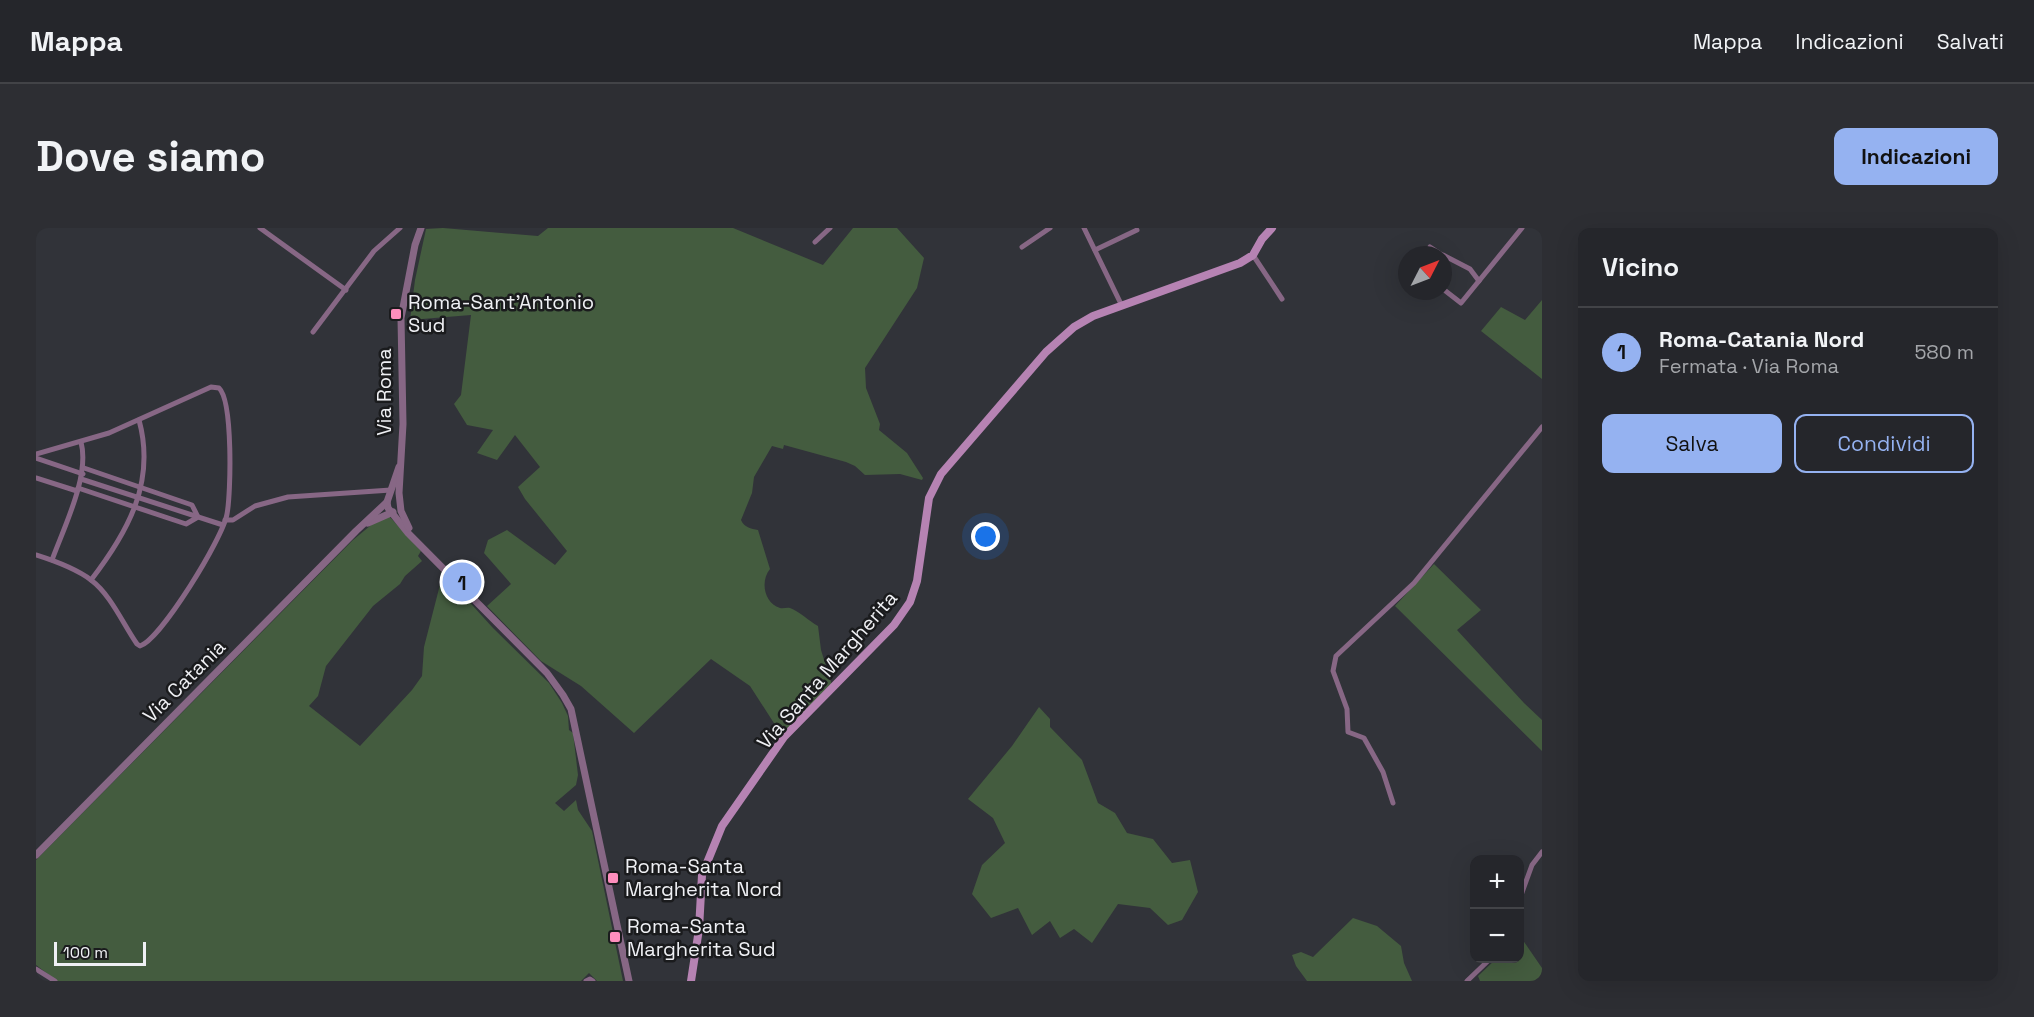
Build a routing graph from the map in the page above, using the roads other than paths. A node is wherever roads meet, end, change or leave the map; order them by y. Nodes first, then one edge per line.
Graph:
1 (260, 228) edge
2 (400, 228) edge
3 (415, 228) edge
4 (421, 228) edge
5 (830, 228) edge
6 (1050, 228) edge
7 (1084, 228) edge
8 (1272, 228) edge
9 (1522, 228) edge
10 (1137, 230) dead end
11 (815, 242) dead end
12 (415, 245) junction
13 (1023, 247) dead end
14 (1095, 250) junction
15 (1253, 255) junction
16 (1452, 260) edge
17 (1479, 281) junction
18 (346, 290) junction
19 (1452, 296) edge
20 (1282, 299) dead end
21 (1122, 306) junction
22 (313, 332) dead end
23 (139, 420) junction
24 (1542, 427) edge
25 (81, 442) junction
26 (36, 456) edge
27 (399, 467) junction
28 (83, 473) junction
29 (36, 478) edge
30 (140, 487) junction
31 (77, 490) junction
32 (391, 490) junction
33 (139, 497) junction
34 (135, 507) junction
35 (393, 507) junction
36 (198, 517) junction
37 (224, 523) junction
38 (36, 555) edge
39 (52, 560) junction
40 (91, 580) junction
41 (1393, 803) dead end
42 (36, 855) edge
43 (1541, 855) edge
44 (1524, 887) edge
45 (1486, 963) edge
46 (36, 969) edge
47 (691, 978) edge
48 (55, 981) edge
49 (586, 981) edge
50 (593, 981) edge
51 (627, 981) edge
52 (1467, 981) edge

1 - 18 street
2 - 18 street
3 - 12 street
4 - 12 street
5 - 11 street
6 - 13 street
7 - 14 street
8 - 15 main road, Via Santa Margherita
9 - 17 street
10 - 14 street
12 - 27 street, Via Roma
14 - 21 street
15 - 20 street
15 - 21 main road, Via Santa Margherita
16 - 17 street
17 - 19 street
18 - 22 street
21 - 47 main road, Via Santa Margherita
23 - 25 street
23 - 30 street
23 - 37 street
24 - 41 street
25 - 26 street
25 - 28 street
26 - 28 street
27 - 32 street
27 - 35 street
28 - 30 street
28 - 31 street
28 - 33 street
29 - 31 street
30 - 33 street
30 - 36 street
31 - 34 street
31 - 39 street
32 - 35 street
32 - 37 street
33 - 34 street
33 - 36 street
34 - 36 street
34 - 40 street
35 - 42 street, Via Catania
35 - 51 street
36 - 37 street
37 - 40 street
38 - 39 street
39 - 40 street
43 - 44 street
45 - 52 street
46 - 48 street
49 - 50 street

